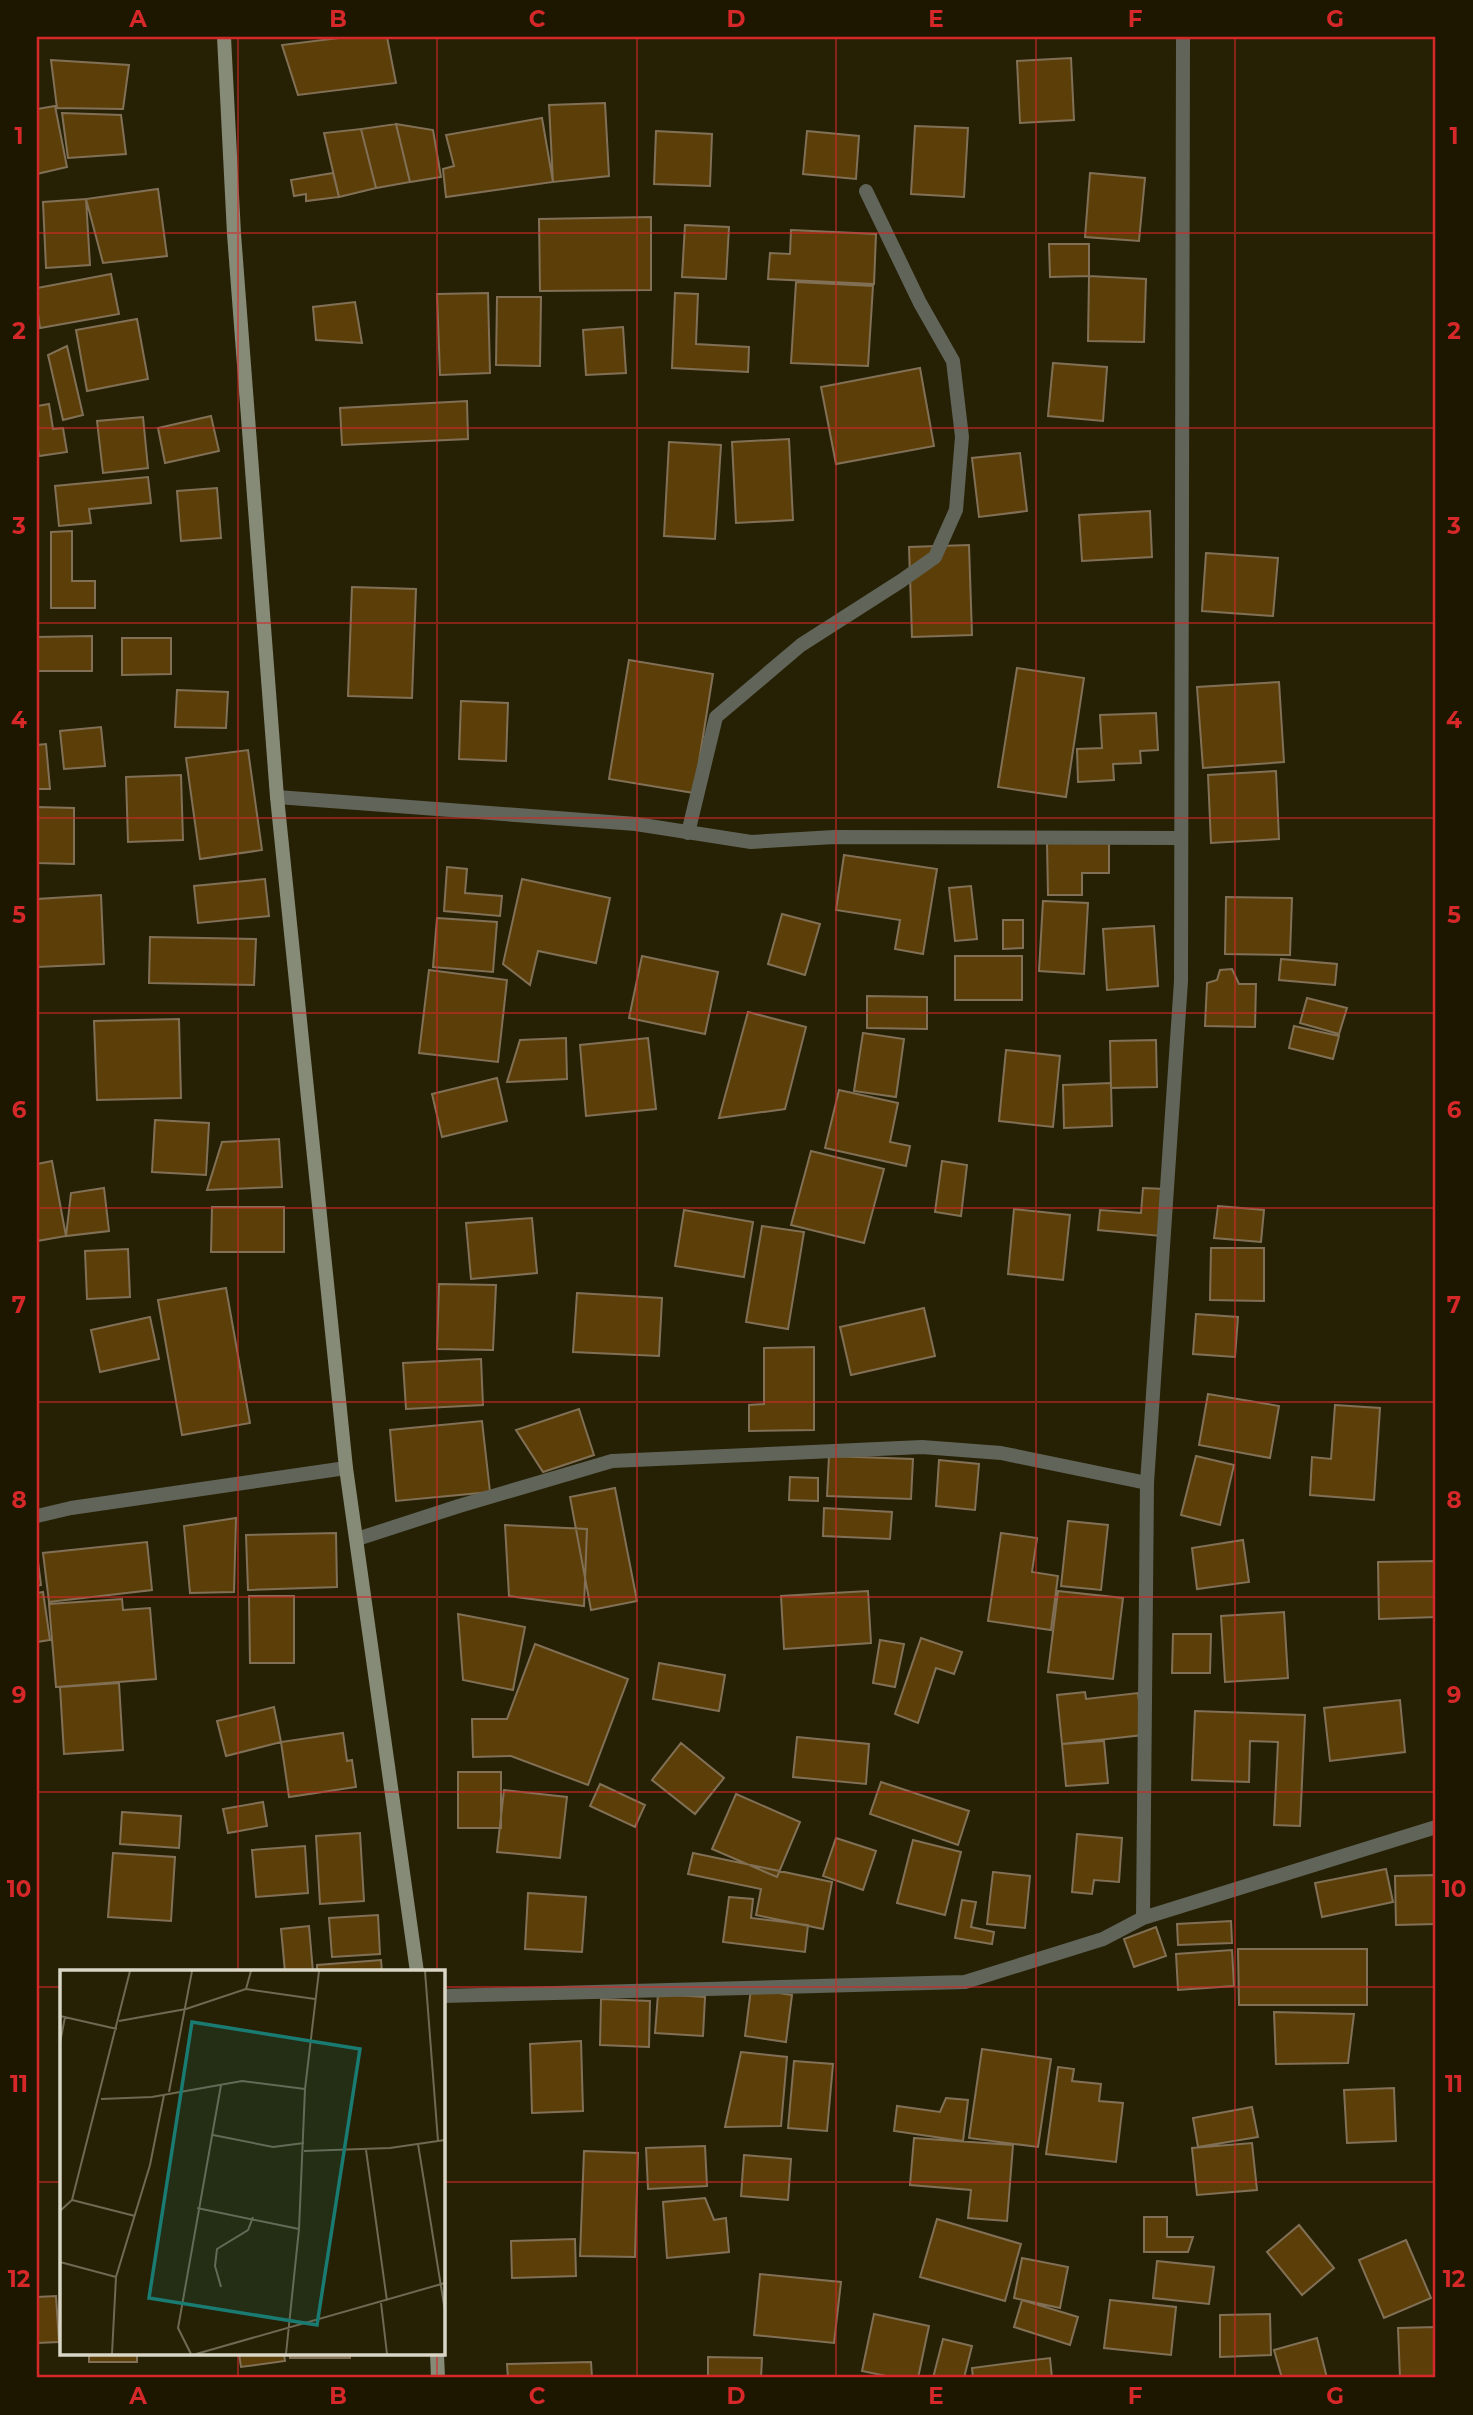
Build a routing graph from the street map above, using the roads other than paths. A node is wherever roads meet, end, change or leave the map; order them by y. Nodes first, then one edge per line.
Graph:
1 (225, 37) edge
2 (1183, 37) edge
3 (866, 191) dead end
4 (278, 797) junction
5 (688, 833) junction
6 (1181, 838) junction
7 (346, 1468) junction
8 (1147, 1483) junction
9 (37, 1516) edge
10 (357, 1539) junction
11 (1436, 1827) edge
12 (1143, 1918) junction
13 (418, 1970) edge
14 (444, 1996) edge
15 (437, 2356) edge
16 (438, 2378) edge

1 - 4 street
2 - 6 street
3 - 5 street
4 - 5 street
4 - 7 street
5 - 6 street
6 - 8 street
7 - 9 street
7 - 10 street
8 - 10 street
8 - 12 street
10 - 13 street
11 - 12 street
12 - 14 street
15 - 16 street

